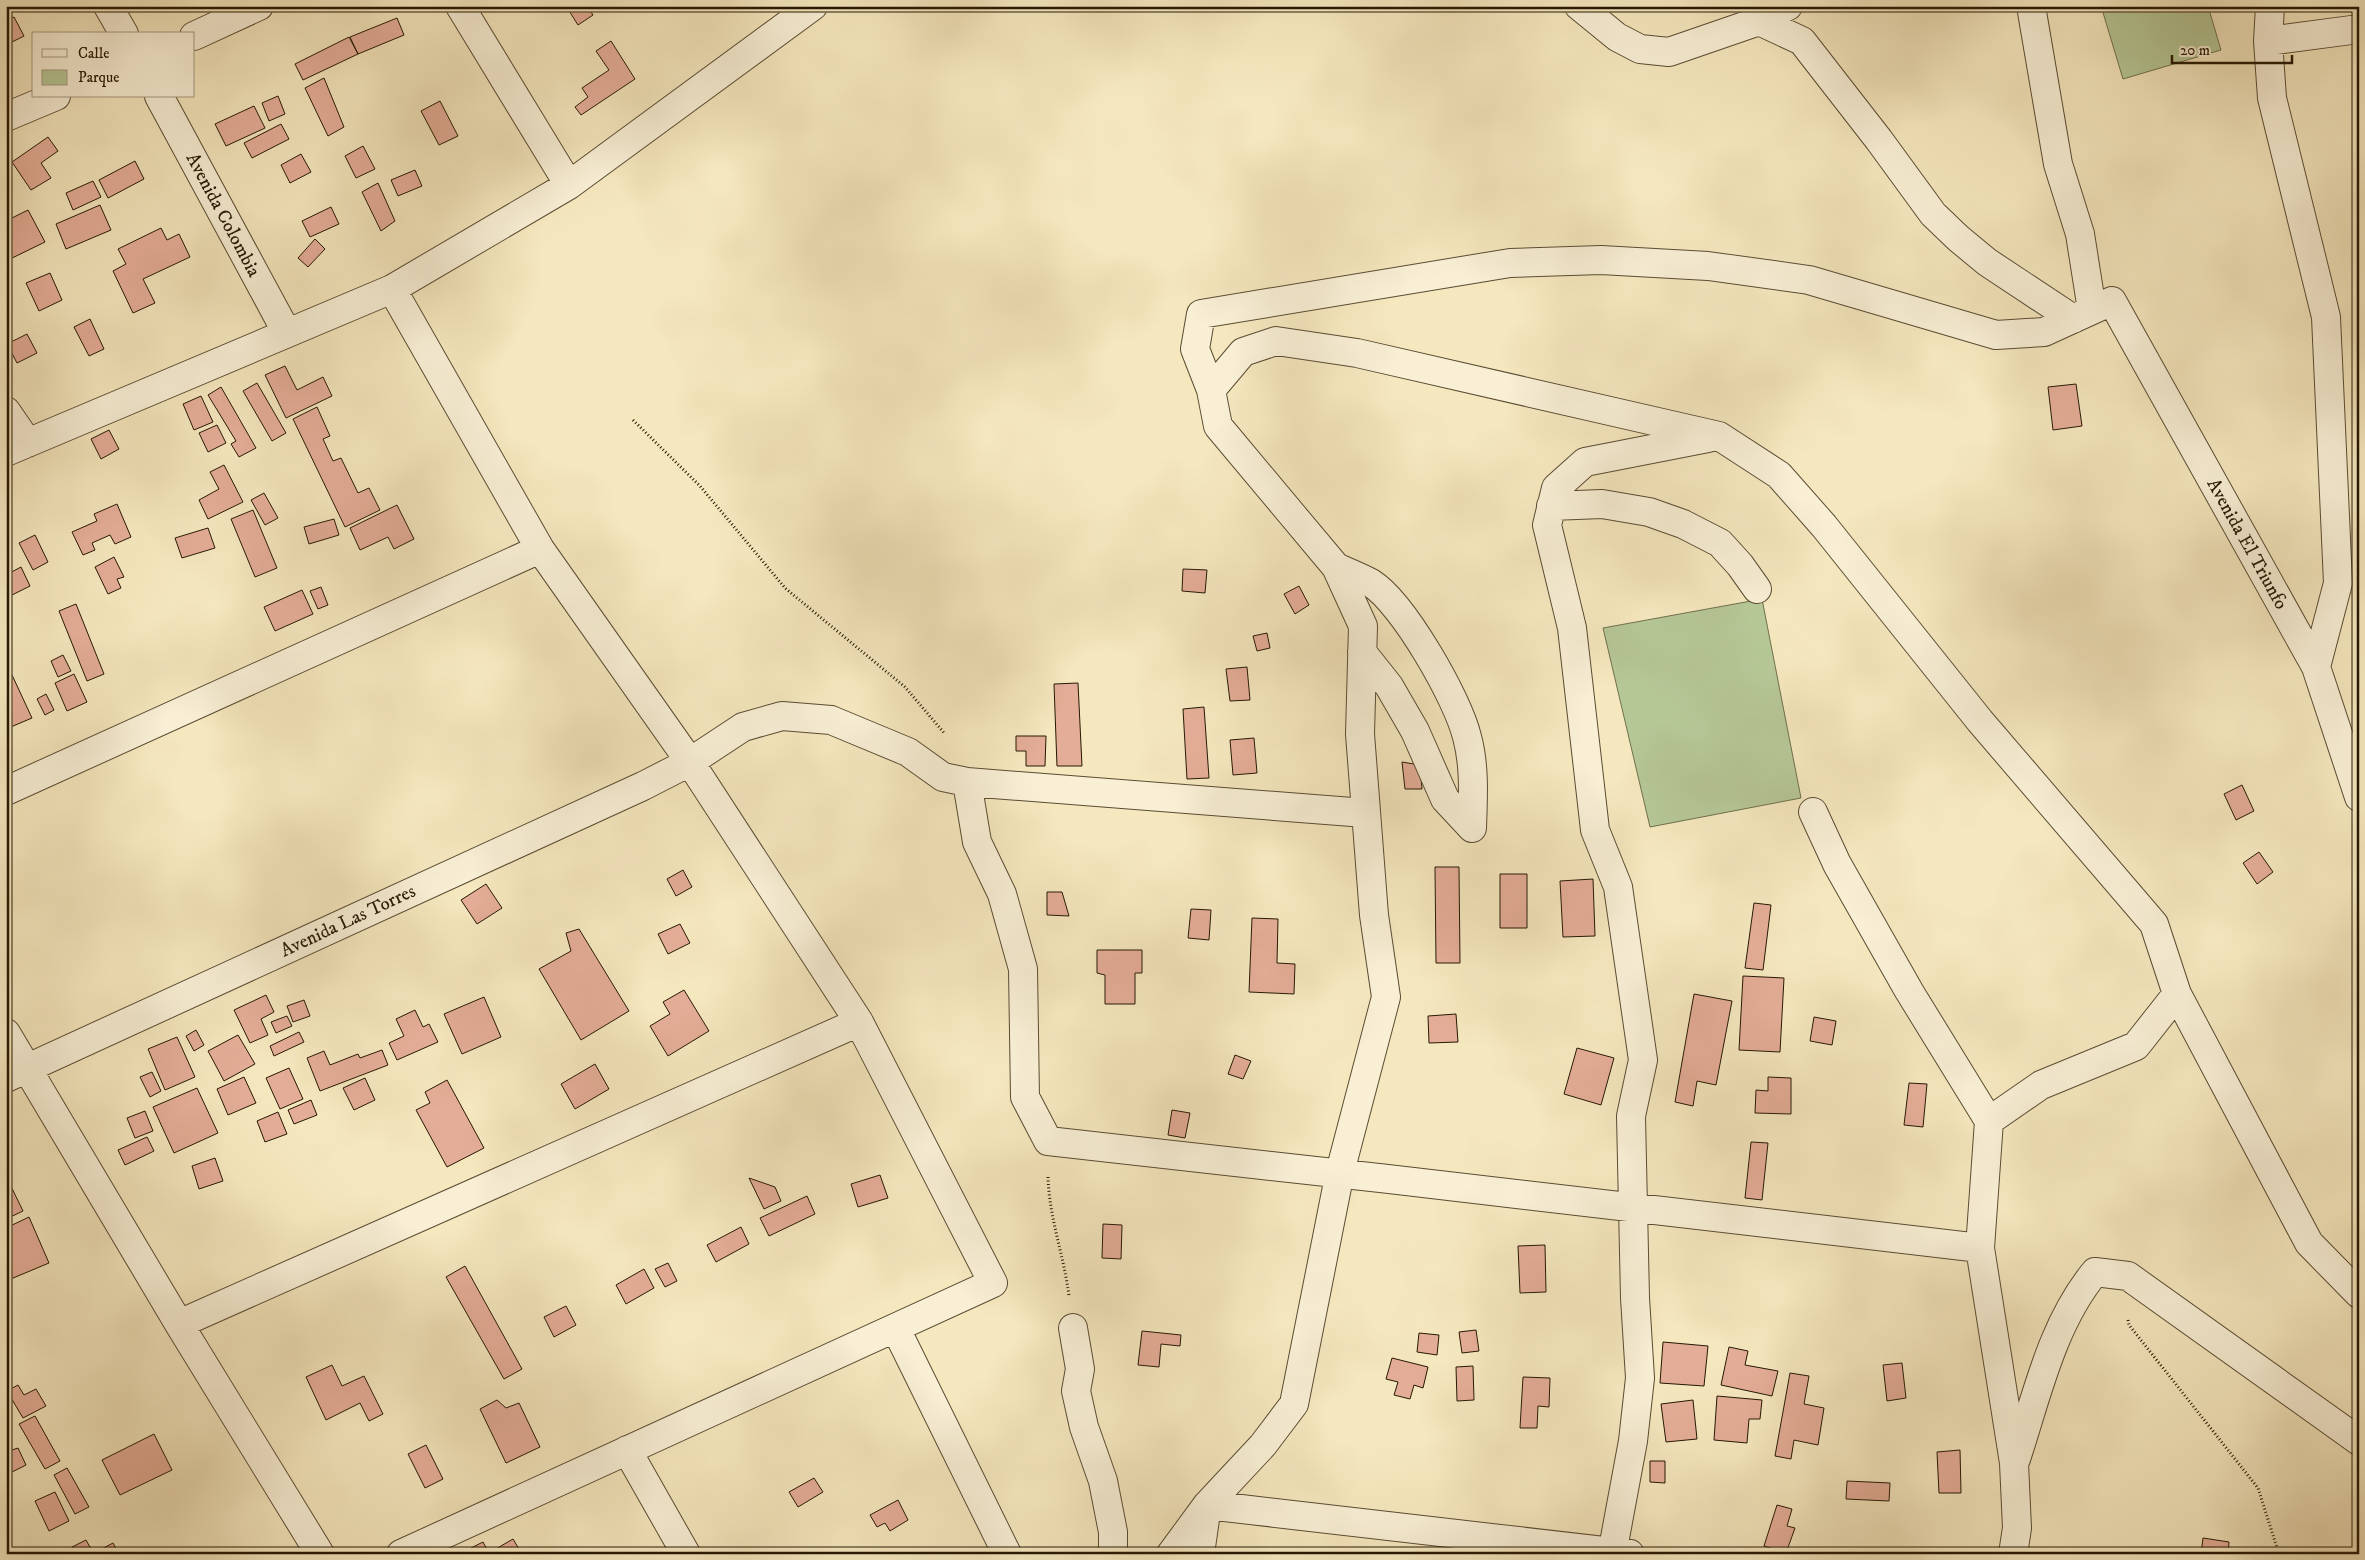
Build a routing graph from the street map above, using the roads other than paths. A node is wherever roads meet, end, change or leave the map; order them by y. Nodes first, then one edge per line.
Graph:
1 (108, 6) edge
2 (260, 6) edge
3 (460, 6) edge
4 (813, 6) edge
5 (1579, 6) edge
6 (1788, 6) edge
7 (2031, 6) edge
8 (2270, 6) edge
9 (1757, 14) edge
10 (2359, 29) edge
11 (123, 32) edge
12 (195, 36) edge
13 (2268, 41) junction
14 (51, 98) edge
15 (161, 98) edge
16 (6, 117) edge
17 (569, 185) junction
18 (392, 289) junction
19 (2092, 310) junction
20 (287, 333) junction
21 (1211, 390) junction
22 (6, 411) edge
23 (1720, 436) junction
24 (17, 447) edge
25 (1551, 506) junction
26 (540, 548) junction
27 (1336, 567) junction
28 (1757, 590) dead end
29 (1362, 652) junction
30 (2316, 667) junction
31 (690, 762) junction
32 (967, 782) junction
33 (6, 791) edge
34 (2359, 797) edge
35 (1814, 812) dead end
36 (1365, 813) junction
37 (2177, 994) junction
38 (859, 1022) junction
39 (6, 1033) edge
40 (17, 1073) edge
41 (1989, 1120) junction
42 (1340, 1172) junction
43 (1633, 1209) junction
44 (1980, 1248) junction
45 (2359, 1294) edge
46 (179, 1324) junction
47 (1073, 1328) road end
48 (896, 1329) junction
49 (2359, 1441) edge
50 (628, 1450) junction
51 (2014, 1463) junction
52 (1207, 1505) junction
53 (1619, 1553) edge
54 (320, 1554) edge
55 (401, 1554) edge
56 (686, 1554) edge
57 (1007, 1554) edge
58 (1114, 1554) edge
59 (1171, 1554) edge
60 (1200, 1554) edge
61 (2013, 1554) edge

1 - 11 street
2 - 12 street
3 - 17 street
4 - 17 street
5 - 9 street
6 - 9 street
7 - 19 street
8 - 13 street
9 - 19 street
10 - 13 street
13 - 30 street
14 - 16 street
15 - 20 street, Avenida Colombia
17 - 18 street
18 - 20 street
18 - 26 street
19 - 21 street
19 - 30 street, Avenida El Triunfo
20 - 24 street
21 - 23 street
21 - 27 street
22 - 24 street
23 - 25 street
23 - 37 street
25 - 28 street
25 - 43 street
26 - 31 street
26 - 33 street
27 - 29 street
27 - 29 street
29 - 36 street
30 - 34 street, Avenida El Triunfo
31 - 32 street, Avenida Las Torres
31 - 38 street
31 - 40 street, Avenida Las Torres
32 - 36 street, Avenida Las Torres
32 - 42 street
35 - 41 street
36 - 42 street
37 - 41 street
37 - 45 street
38 - 46 street
38 - 48 street
39 - 40 street
40 - 46 street
41 - 44 street
42 - 43 street
42 - 52 street
43 - 44 street
43 - 53 street
44 - 51 street
46 - 54 street
47 - 58 street
48 - 50 street
48 - 57 street
49 - 51 street
50 - 55 street
50 - 56 street
51 - 61 street
52 - 53 street
52 - 59 street
52 - 60 street

